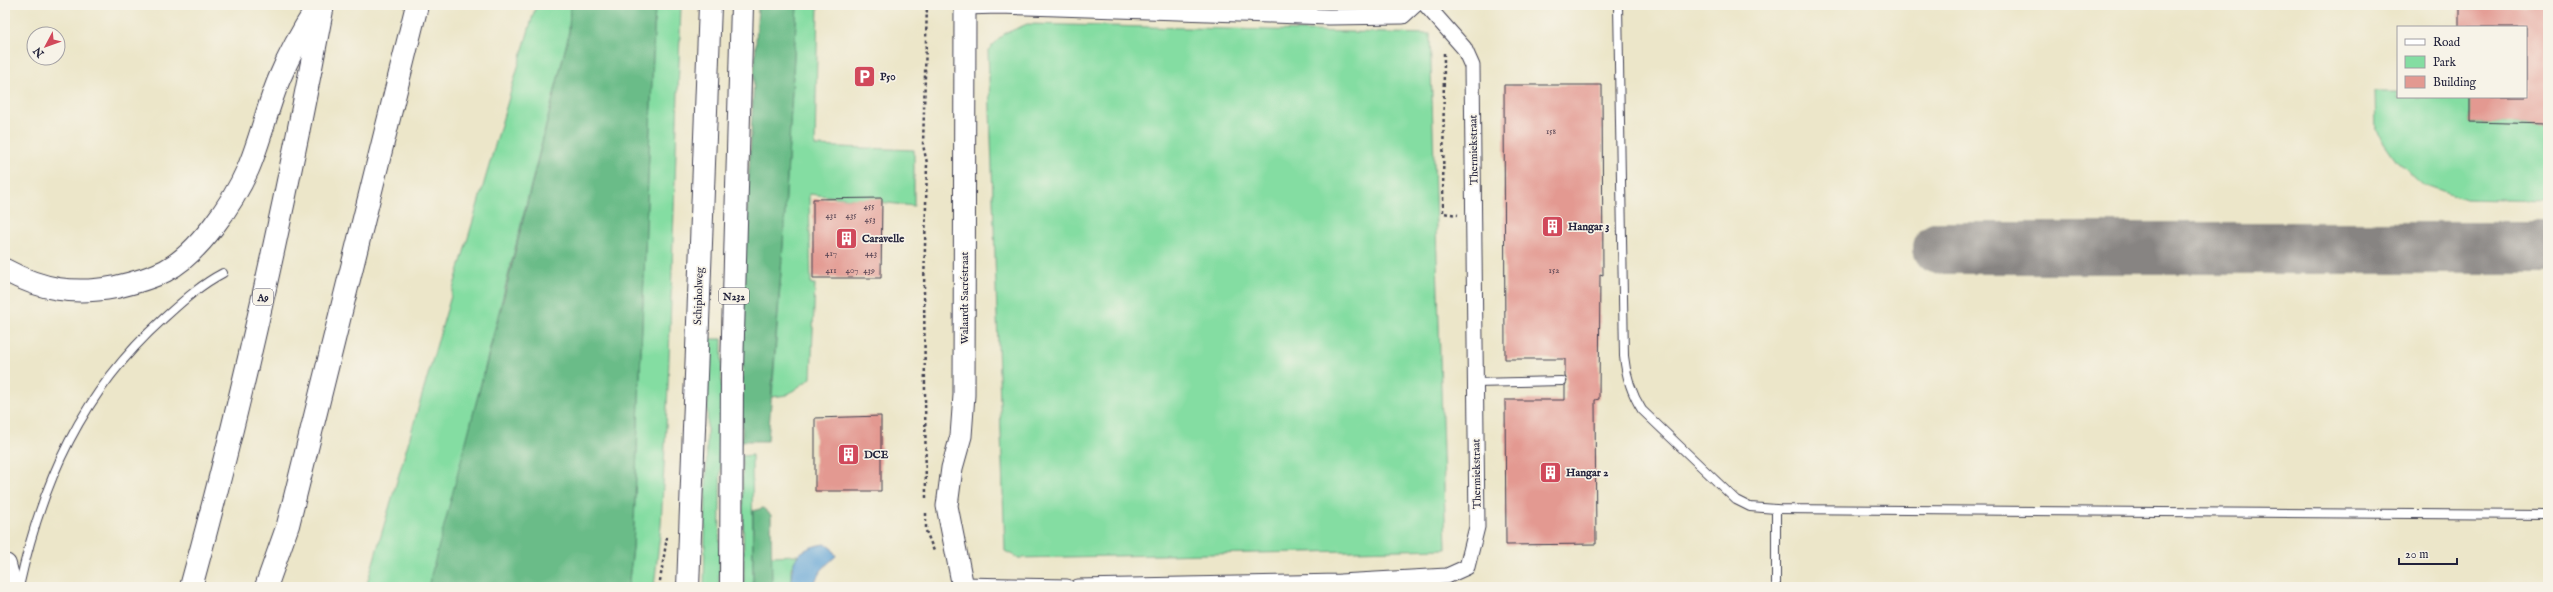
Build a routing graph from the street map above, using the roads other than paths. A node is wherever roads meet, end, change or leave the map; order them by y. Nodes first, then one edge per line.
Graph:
1 (319, 5) edge
2 (323, 5) edge
3 (417, 5) edge
4 (710, 5) edge
5 (742, 5) edge
6 (1415, 5) edge
7 (1426, 5) edge
8 (1618, 5) edge
9 (965, 6) edge
10 (5, 270) edge
11 (223, 273) dead end
12 (1562, 381) dead end
13 (1475, 383) junction
14 (1776, 509) junction
15 (2548, 514) edge
16 (288, 524) junction
17 (5, 565) edge
18 (963, 586) edge
19 (11, 587) edge
20 (19, 587) edge
21 (191, 587) edge
22 (266, 587) edge
23 (279, 587) edge
24 (688, 587) edge
25 (731, 587) edge
26 (1033, 587) edge
27 (1067, 587) edge
28 (1078, 587) edge
29 (1776, 587) edge

1 - 10 main road
2 - 21 main road, A9
3 - 16 main road
4 - 24 main road, Schipholweg
5 - 25 main road, N232
6 - 9 street
7 - 13 street, Thermiekstraat
8 - 14 lane
9 - 18 street, Walaardt Sacréstraat
11 - 20 lane
12 - 13 lane
13 - 28 street, Thermiekstraat
14 - 15 lane
14 - 29 lane
16 - 22 main road
16 - 23 main road
17 - 19 main road
18 - 26 street
26 - 27 street

